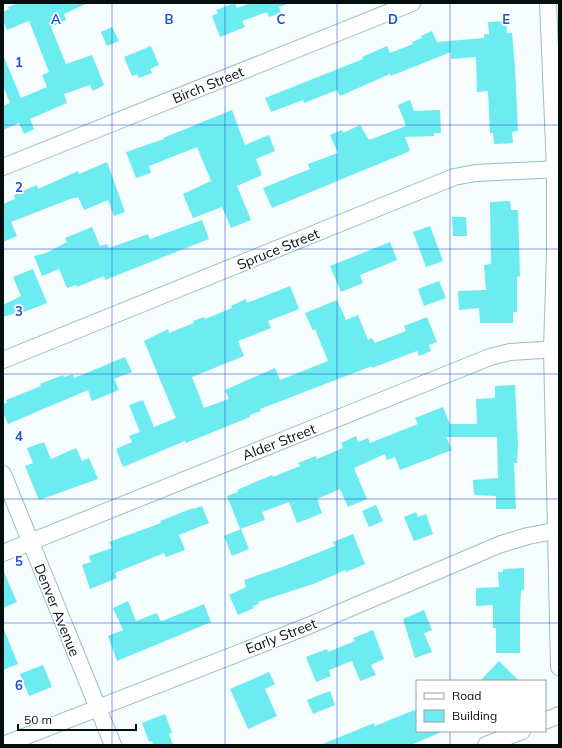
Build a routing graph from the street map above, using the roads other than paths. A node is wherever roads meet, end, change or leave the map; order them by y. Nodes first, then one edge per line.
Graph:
1 (412, 3) edge
2 (548, 3) edge
3 (3, 167) edge
4 (557, 169) edge
5 (555, 349) edge
6 (3, 360) edge
7 (3, 474) edge
8 (557, 530) edge
9 (30, 542) junction
10 (3, 553) edge
11 (559, 667) edge
12 (97, 707) junction
13 (559, 715) edge
14 (546, 721) edge
15 (519, 732) edge
16 (3, 745) edge
17 (113, 745) edge
18 (486, 745) edge

1 - 3 street, Birch Street
2 - 4 street
4 - 5 street
4 - 6 street, Spruce Street
5 - 8 street
5 - 9 street, Alder Street
7 - 9 street, Denver Avenue
8 - 11 street
8 - 12 street, Early Street
9 - 10 street, Alder Street
9 - 12 street, Denver Avenue
12 - 16 street, Early Street
12 - 17 street, Denver Avenue
13 - 14 street
15 - 18 street

